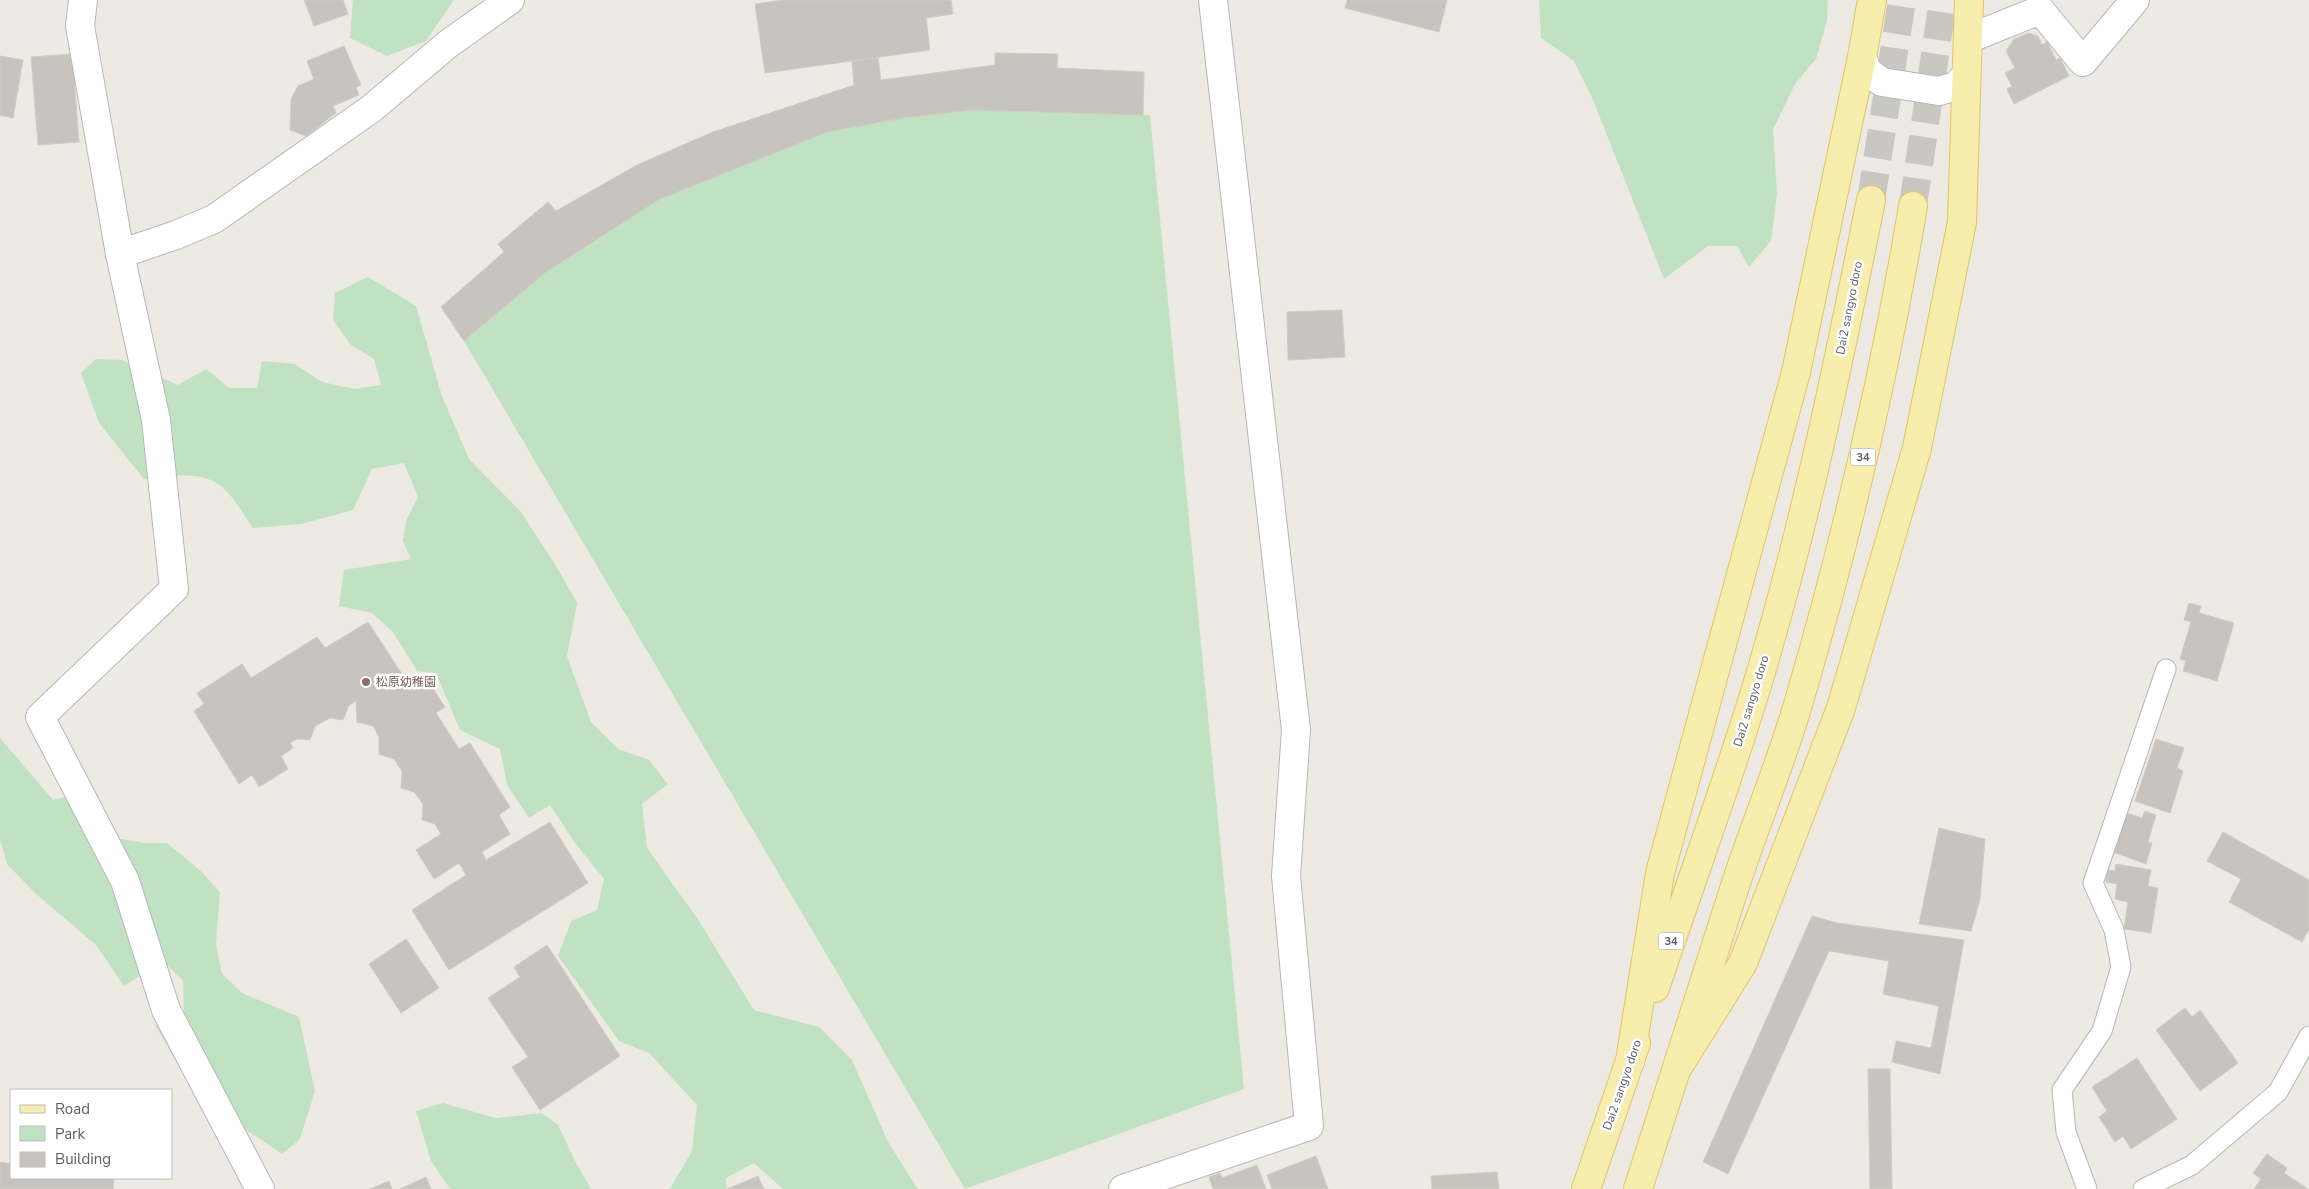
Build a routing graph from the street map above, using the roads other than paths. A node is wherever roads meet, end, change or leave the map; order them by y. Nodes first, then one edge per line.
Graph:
1 (83, 0) edge
2 (510, 0) edge
3 (1213, 0) edge
4 (1872, 0) edge
5 (1969, 0) edge
6 (2136, 0) edge
7 (1968, 39) junction
8 (1862, 57) junction
9 (1966, 75) junction
10 (1871, 200) tunnel mouth
11 (1913, 206) tunnel mouth
12 (120, 254) junction
13 (2166, 669) dead end
14 (2309, 1036) edge
15 (1630, 1061) junction
16 (1678, 1067) junction
17 (260, 1189) edge
18 (1123, 1189) edge
19 (1586, 1189) edge
20 (1638, 1189) edge
21 (2087, 1189) edge
22 (2143, 1189) edge

1 - 12 street
2 - 12 street
3 - 18 street
4 - 8 main road
5 - 7 main road
6 - 7 street
7 - 9 main road
8 - 9 street
8 - 15 main road
9 - 16 main road
10 - 15 main road, Dai2 sangyo doro / 34
11 - 16 main road, 34
12 - 17 street
13 - 21 lane
14 - 22 lane
15 - 19 main road, Dai2 sangyo doro / 34
16 - 20 main road, 34

